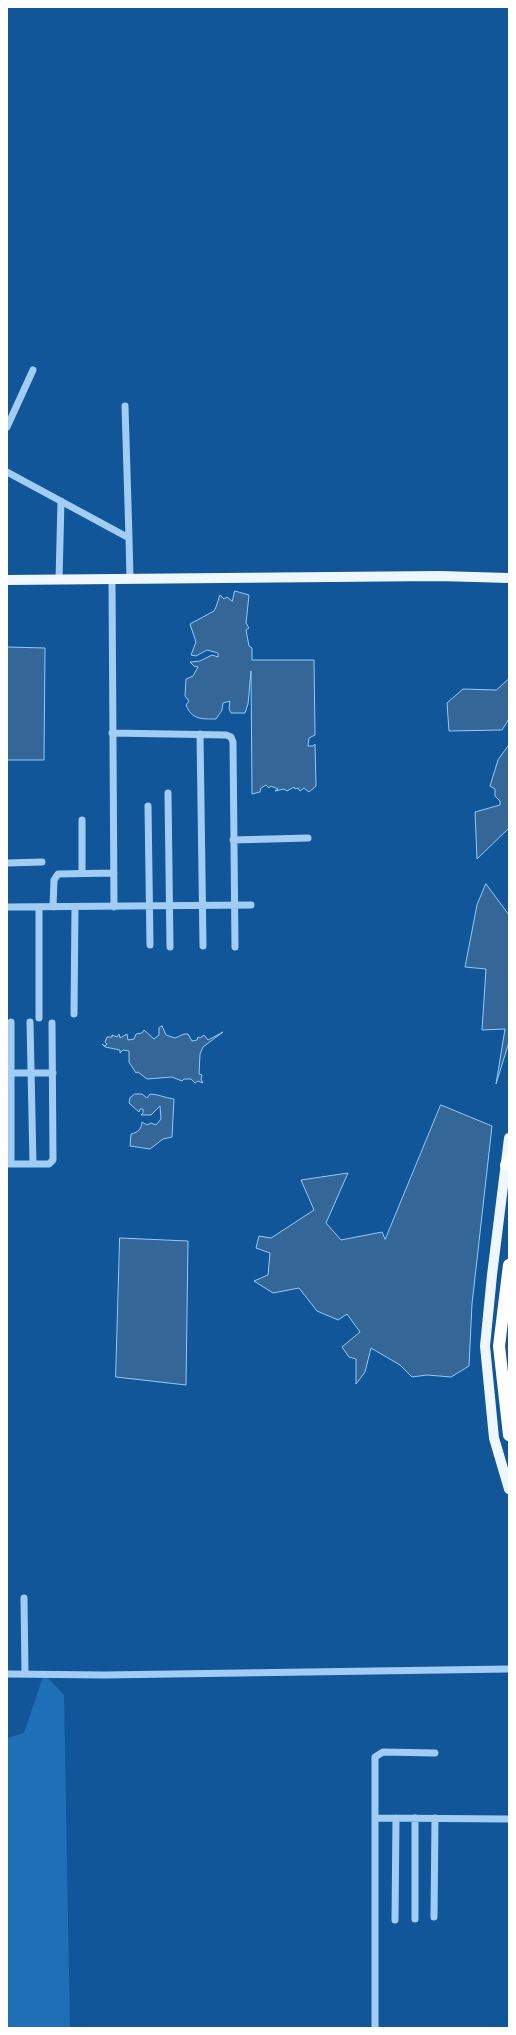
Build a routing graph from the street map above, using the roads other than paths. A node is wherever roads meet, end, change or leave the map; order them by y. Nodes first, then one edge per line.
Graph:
1 (33, 370) dead end
2 (126, 406) dead end
3 (7, 427) edge
4 (7, 472) edge
5 (61, 501) junction
6 (129, 538) junction
7 (509, 578) edge
8 (7, 580) edge
9 (59, 580) junction
10 (112, 580) junction
11 (130, 580) junction
12 (112, 733) junction
13 (200, 734) junction
14 (168, 793) dead end
15 (148, 806) dead end
16 (82, 820) dead end
17 (308, 838) dead end
18 (233, 840) junction
19 (42, 862) dead end
20 (7, 863) edge
21 (82, 873) junction
22 (114, 873) junction
23 (233, 905) junction
24 (251, 905) dead end
25 (169, 906) junction
26 (202, 906) junction
27 (7, 907) edge
28 (39, 907) junction
29 (53, 907) junction
30 (75, 907) junction
31 (114, 907) junction
32 (149, 907) junction
33 (150, 945) dead end
34 (203, 946) dead end
35 (170, 947) dead end
36 (235, 947) dead end
37 (74, 1014) dead end
38 (39, 1018) dead end
39 (12, 1022) dead end
40 (30, 1022) dead end
41 (52, 1023) dead end
42 (9, 1073) edge
43 (31, 1073) junction
44 (53, 1073) junction
45 (509, 1138) edge
46 (508, 1163) edge
47 (9, 1164) edge
48 (32, 1164) junction
49 (509, 1266) edge
50 (509, 1436) edge
51 (509, 1489) edge
52 (24, 1598) dead end
53 (509, 1669) edge
54 (7, 1674) edge
55 (25, 1674) junction
56 (435, 1753) dead end
57 (375, 1818) junction
58 (396, 1818) junction
59 (415, 1818) junction
60 (435, 1818) junction
61 (509, 1819) edge
62 (434, 1917) dead end
63 (415, 1919) dead end
64 (394, 1920) dead end
65 (376, 2028) edge

1 - 3 street
2 - 6 street
4 - 5 street
5 - 6 street
5 - 9 street
6 - 11 street
7 - 11 main road
8 - 9 main road
9 - 10 main road
10 - 11 main road
10 - 12 street
12 - 13 street
12 - 22 street
13 - 18 street
13 - 26 street
14 - 25 street
15 - 32 street
16 - 21 street
17 - 18 street
18 - 23 street
19 - 20 street
21 - 22 street
21 - 29 street
22 - 31 street
23 - 24 street
23 - 26 street
23 - 36 street
25 - 26 street
25 - 32 street
25 - 35 street
26 - 34 street
27 - 28 street
28 - 29 street
28 - 38 street
29 - 30 street
30 - 31 street
30 - 37 street
31 - 32 street
32 - 33 street
39 - 42 street
40 - 43 street
41 - 44 street
42 - 43 street
42 - 47 street
43 - 44 street
43 - 48 street
44 - 48 street
45 - 46 main road
46 - 51 main road
47 - 48 street
49 - 50 highway
52 - 55 street
53 - 55 street
54 - 55 street
56 - 57 street
57 - 58 street
57 - 65 street
58 - 59 street
58 - 64 street
59 - 60 street
59 - 63 street
60 - 61 street
60 - 62 street

